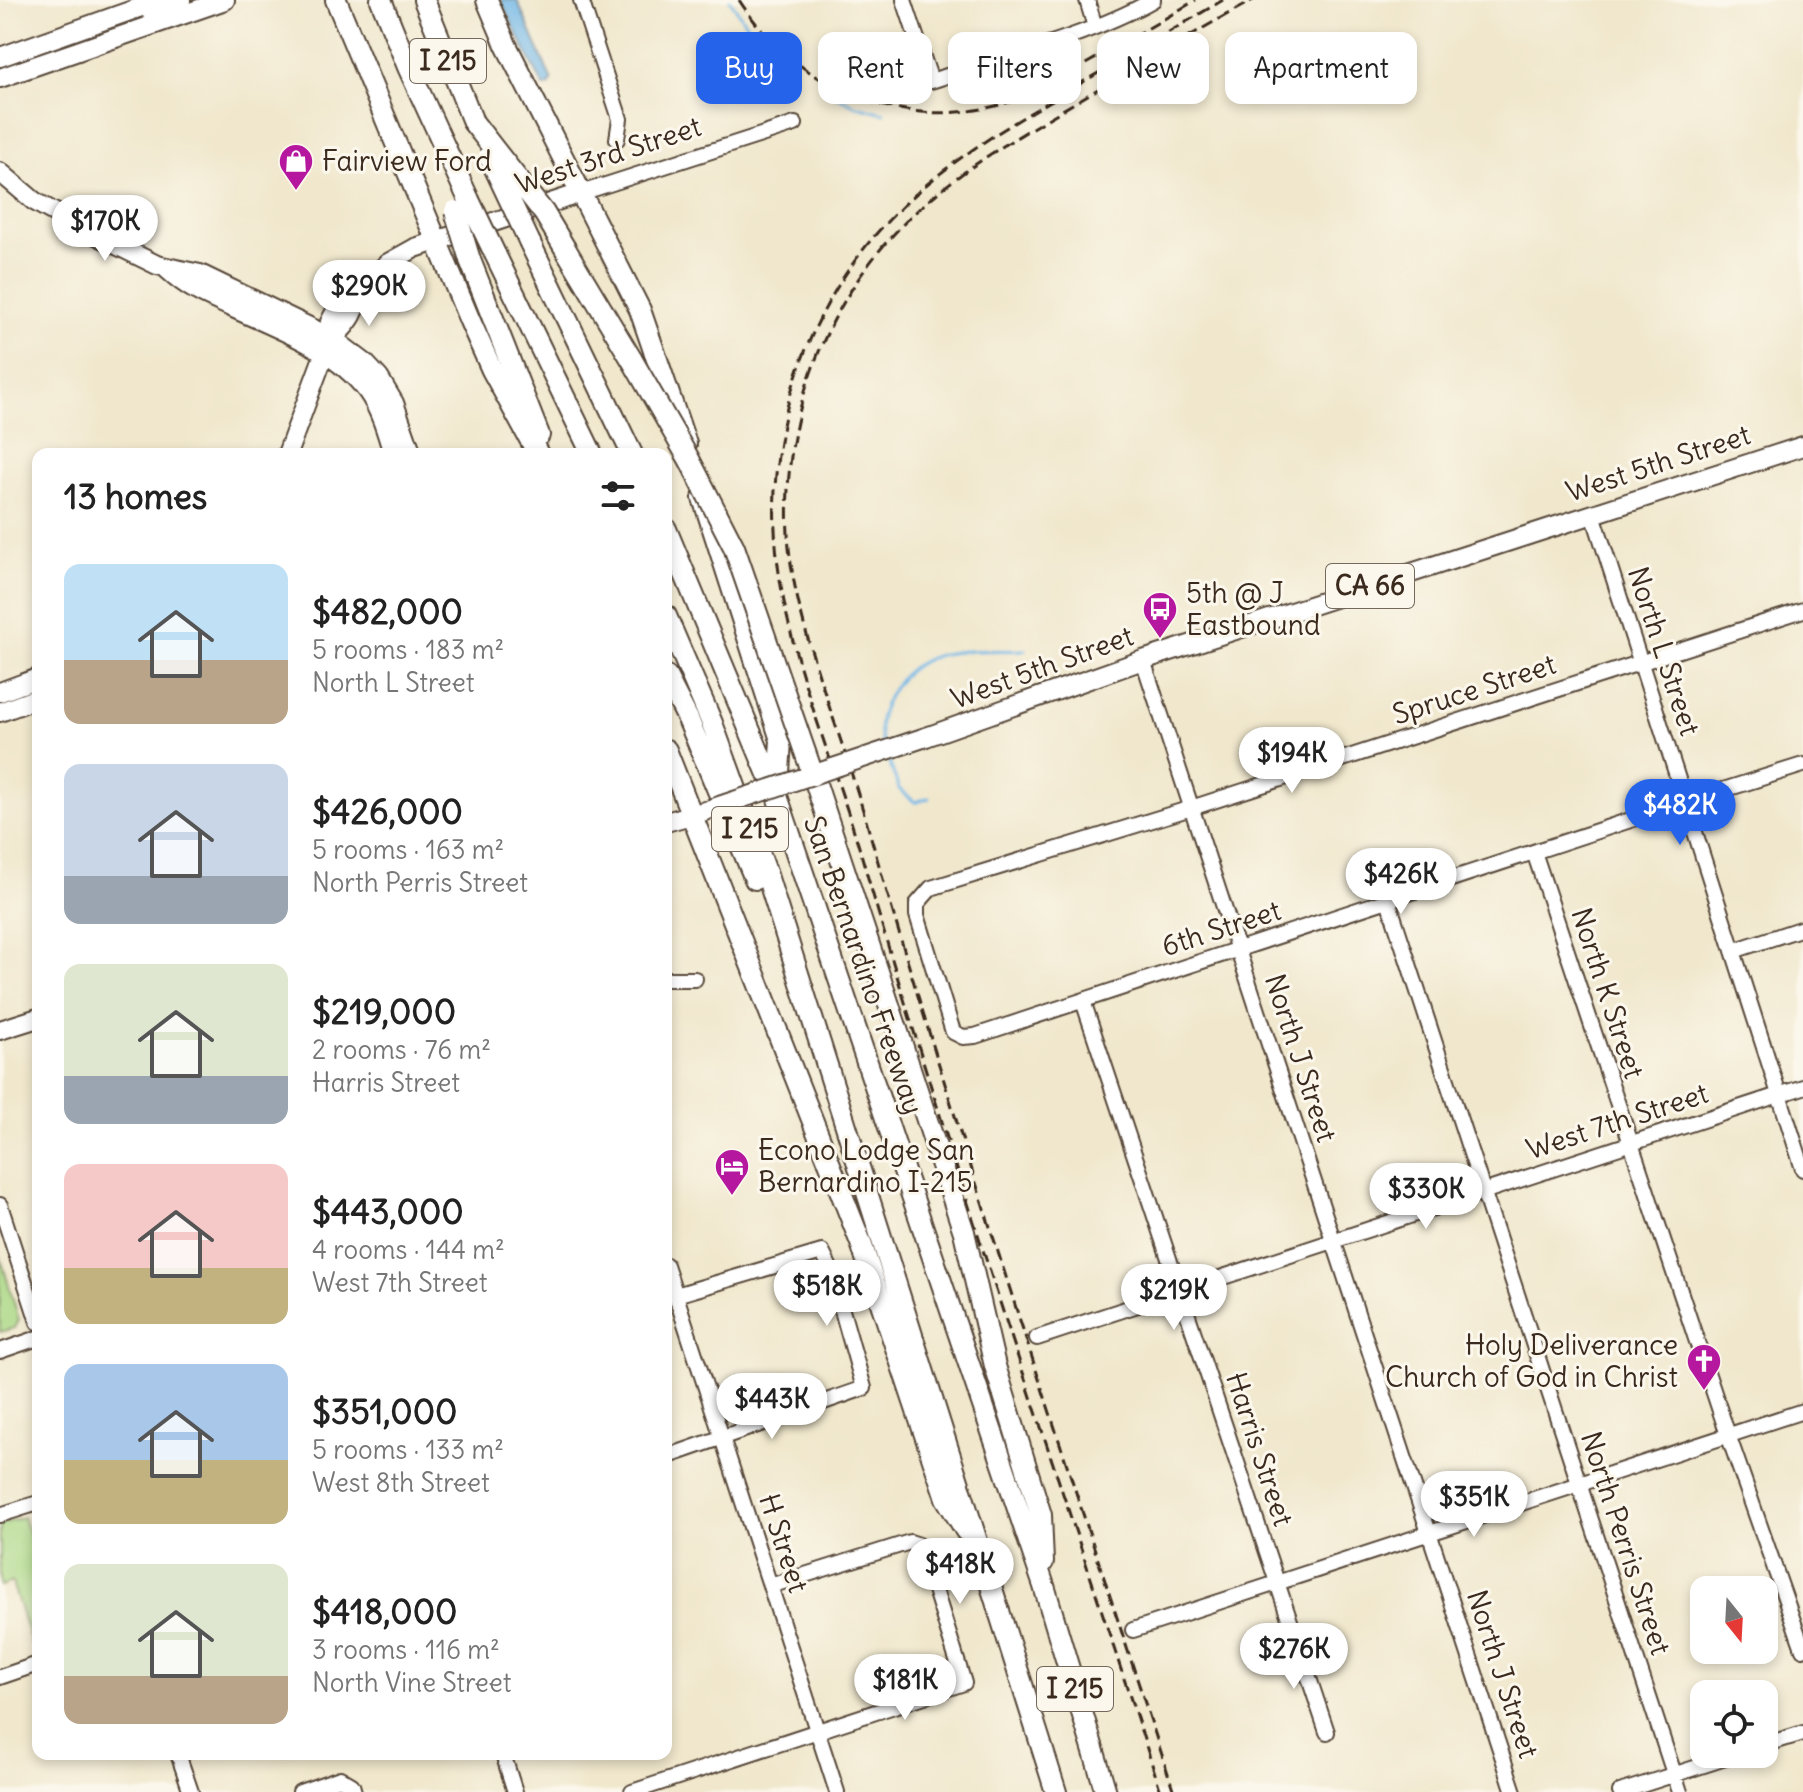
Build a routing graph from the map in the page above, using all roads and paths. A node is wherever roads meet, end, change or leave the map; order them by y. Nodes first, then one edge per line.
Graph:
1 (161, 0) edge
2 (181, 0) edge
3 (225, 0) edge
4 (336, 0) edge
5 (381, 0) edge
6 (424, 0) edge
7 (487, 0) edge
8 (581, 0) edge
9 (904, 0) edge
10 (1087, 0) edge
11 (1153, 0) edge
12 (148, 26) junction
13 (1095, 27) junction
14 (0, 57) edge
15 (0, 78) edge
16 (473, 122) junction
17 (795, 124) dead end
18 (617, 139) dead end
19 (0, 172) edge
20 (581, 193) junction
21 (462, 206) junction
22 (435, 241) junction
23 (329, 345) junction
24 (1803, 446) edge
25 (289, 448) edge
26 (391, 448) edge
27 (410, 448) edge
28 (535, 448) edge
29 (545, 448) edge
30 (589, 448) edge
31 (629, 448) edge
32 (1593, 514) junction
33 (672, 543) edge
34 (1803, 610) edge
35 (672, 630) edge
36 (1143, 660) junction
37 (1641, 662) junction
38 (32, 680) edge
39 (672, 688) edge
40 (0, 692) edge
41 (32, 700) edge
42 (0, 712) edge
43 (672, 761) edge
44 (1803, 765) edge
45 (813, 775) junction
46 (777, 796) junction
47 (1685, 802) junction
48 (1192, 808) junction
49 (700, 812) junction
50 (672, 820) edge
51 (1534, 852) junction
52 (1388, 900) junction
53 (1803, 928) edge
54 (1238, 949) junction
55 (1733, 951) junction
56 (672, 979) edge
57 (695, 979) dead end
58 (1083, 1001) junction
59 (32, 1020) edge
60 (0, 1030) edge
61 (975, 1036) joint
62 (822, 1046) junction
63 (1803, 1087) edge
64 (1779, 1095) junction
65 (1631, 1144) junction
66 (1803, 1169) edge
67 (1483, 1192) junction
68 (0, 1205) edge
69 (1332, 1241) junction
70 (672, 1283) edge
71 (1180, 1291) junction
72 (676, 1295) junction
73 (32, 1304) edge
74 (1037, 1338) dead end
75 (32, 1340) edge
76 (0, 1351) edge
77 (1803, 1411) edge
78 (1728, 1436) junction
79 (722, 1438) junction
80 (672, 1455) edge
81 (1579, 1484) junction
82 (32, 1505) edge
83 (0, 1515) edge
84 (1430, 1533) junction
85 (982, 1558) junction
86 (1278, 1583) junction
87 (770, 1586) junction
88 (1044, 1586) junction
89 (1133, 1630) dead end
90 (1803, 1649) edge
91 (32, 1666) edge
92 (0, 1677) edge
93 (818, 1731) junction
94 (1327, 1732) dead end
95 (1803, 1733) edge
96 (1778, 1741) edge
97 (180, 1760) edge
98 (505, 1760) edge
99 (1694, 1768) edge
100 (1675, 1774) junction
101 (191, 1792) edge
102 (300, 1792) edge
103 (354, 1792) edge
104 (515, 1792) edge
105 (632, 1792) edge
106 (837, 1792) edge
107 (1056, 1792) edge
108 (1106, 1792) edge
109 (1514, 1792) edge
110 (1620, 1792) edge
111 (1680, 1792) edge

1 - 14 main road
2 - 12 main road
3 - 12 main road
4 - 22 highway
5 - 21 highway, I 215
6 - 16 highway, I 215
7 - 20 highway
8 - 18 street
9 - 13 street
10 - 13 street
11 - 13 street
12 - 15 main road
16 - 31 highway, I 215, bridge
16 - 45 highway, bridge
17 - 20 street, West 3rd Street
19 - 23 main road
20 - 22 main road, West 3rd Street
20 - 46 highway
21 - 29 highway, bridge
21 - 30 highway, I 215, bridge
22 - 23 main road, West 3rd Street
22 - 28 highway
23 - 25 main road, West 3rd Street
23 - 26 main road
23 - 27 main road
24 - 32 main road, West 5th Street / CA 66
32 - 36 main road, West 5th Street / CA 66
32 - 37 street, North L Street
33 - 46 highway, San Bernardino Freeway / I 215
34 - 37 street, Spruce Street
35 - 62 highway, I 215
36 - 45 main road, West 5th Street / CA 66, bridge
36 - 48 street, North J Street
37 - 47 street, North L Street
37 - 48 street, Spruce Street
38 - 40 main road
39 - 62 highway
41 - 42 main road
43 - 49 highway
44 - 47 street, 6th Street
45 - 49 main road, West 5th Street / CA 66, bridge
45 - 88 highway
46 - 88 highway, San Bernardino Freeway / I 215
47 - 51 street, 6th Street
47 - 55 street, North L Street
48 - 54 street, North J Street
48 - 61 street, Spruce Street
49 - 50 main road, West 5th Street
49 - 85 highway
51 - 52 street, 6th Street
51 - 65 street, North K Street
52 - 54 street, 6th Street
52 - 67 street, North Perris Street
53 - 55 street
54 - 58 street, 6th Street
54 - 69 street, North J Street
55 - 64 street, North L Street
56 - 57 street
58 - 61 street, 6th Street
58 - 71 street, Harris Street
59 - 60 main road
62 - 85 highway, I 215
63 - 64 street, West 7th Street
64 - 65 street, West 7th Street
64 - 66 street, North L Street
65 - 67 street, West 7th Street
65 - 78 street, North K Street
67 - 69 street, West 7th Street
67 - 81 street, North Perris Street
68 - 73 street
69 - 71 street, West 7th Street
69 - 84 street, North J Street
70 - 72 street, H Street
71 - 74 street, West 7th Street
71 - 86 street, Harris Street
72 - 79 street, H Street
72 - 79 street
75 - 76 street
77 - 78 street
78 - 81 street
78 - 90 street, North K Street
79 - 80 street
79 - 87 street, H Street
81 - 84 street
81 - 100 street, North Perris Street
82 - 83 street
84 - 86 street
84 - 109 street, North J Street
85 - 107 highway, I 215
86 - 89 street
86 - 94 street, Harris Street
87 - 93 street, H Street
87 - 93 street
88 - 108 highway, San Bernardino Freeway / I 215
91 - 92 street
93 - 105 street
93 - 106 street, H Street
95 - 96 street
97 - 101 street
98 - 104 street
99 - 100 street
100 - 110 street
100 - 111 street, North Perris Street
102 - 103 street

